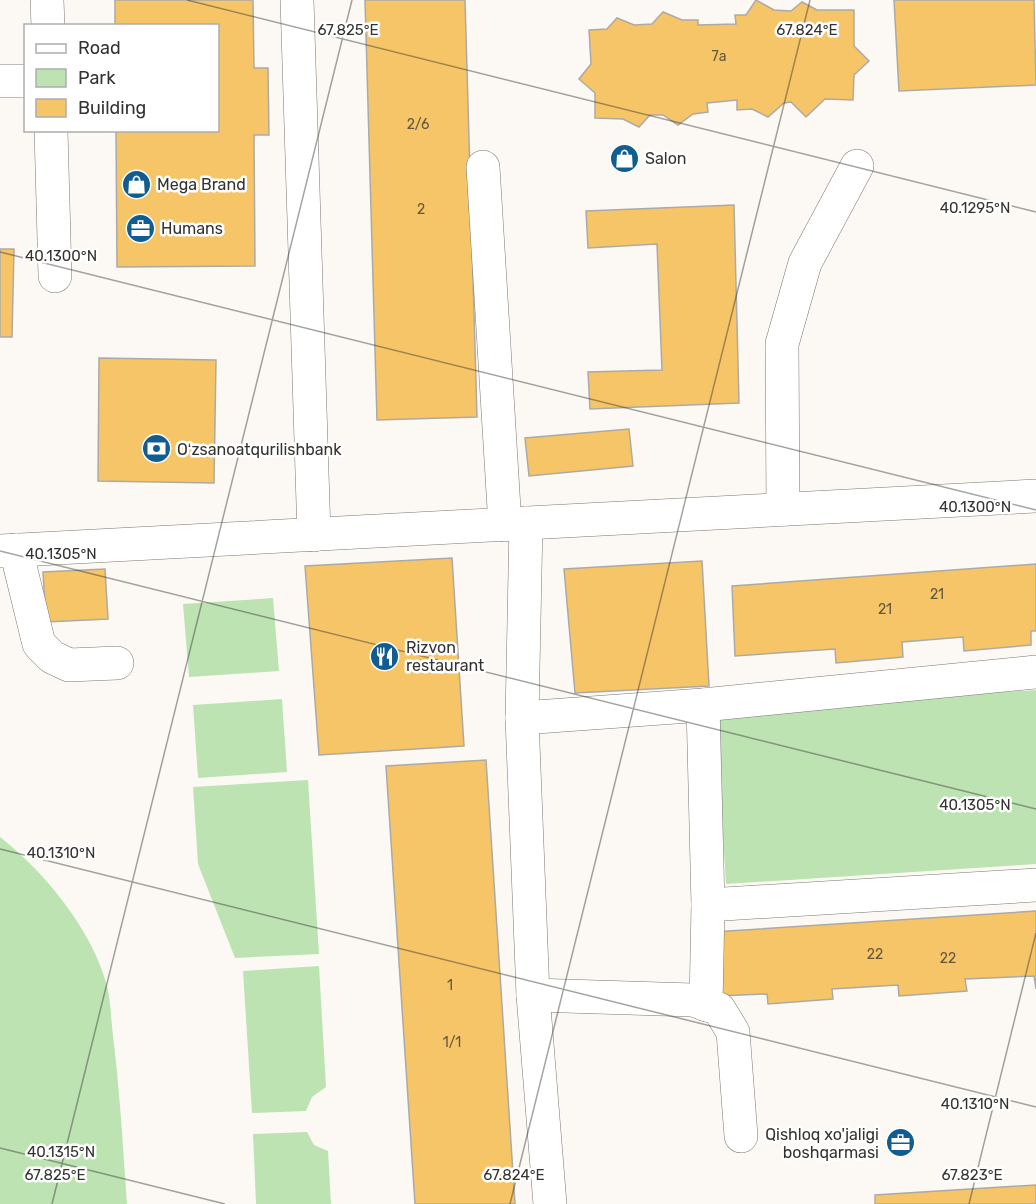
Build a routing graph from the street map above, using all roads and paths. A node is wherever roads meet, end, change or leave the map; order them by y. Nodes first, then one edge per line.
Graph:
1 (47, 0) edge
2 (297, 0) edge
3 (48, 24) edge
4 (0, 81) edge
5 (24, 81) edge
6 (51, 132) edge
7 (857, 166) dead end
8 (483, 167) dead end
9 (55, 276) dead end
10 (1036, 496) edge
11 (783, 509) junction
12 (515, 524) junction
13 (314, 535) junction
14 (8, 550) edge
15 (117, 663) dead end
16 (1036, 672) edge
17 (703, 705) junction
18 (522, 718) junction
19 (1036, 885) edge
20 (708, 905) junction
21 (533, 995) junction
22 (705, 1005) junction
23 (741, 1136) dead end
24 (550, 1204) edge

1 - 3 lane
2 - 13 lane
4 - 5 lane
6 - 9 lane
7 - 11 lane
8 - 12 lane
10 - 11 lane
11 - 12 lane
12 - 13 lane
12 - 18 lane
13 - 14 lane
14 - 15 lane
16 - 17 lane
17 - 18 lane
17 - 20 lane
18 - 21 lane
19 - 20 lane
20 - 22 lane
21 - 22 lane
21 - 24 lane
22 - 23 lane

